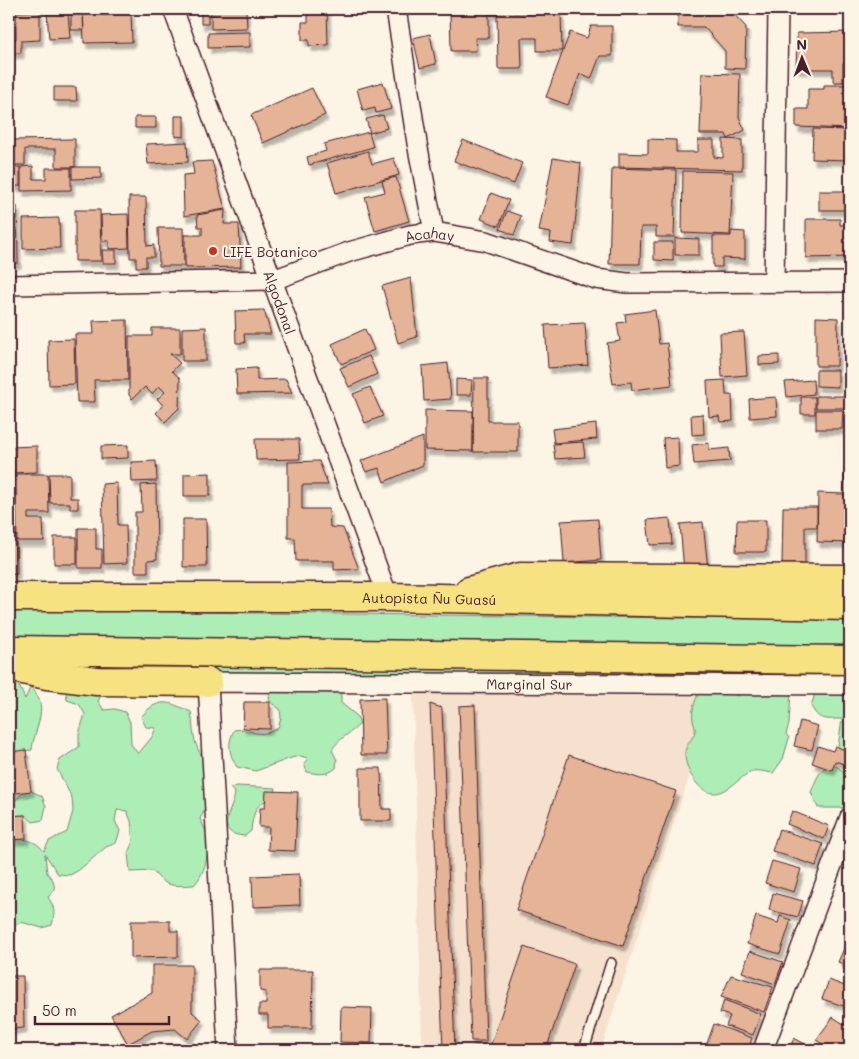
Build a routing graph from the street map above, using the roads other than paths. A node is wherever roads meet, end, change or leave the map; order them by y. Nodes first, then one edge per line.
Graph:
1 (173, 9) edge
2 (396, 9) edge
3 (778, 9) edge
4 (434, 232) junction
5 (272, 280) junction
6 (774, 282) junction
7 (850, 282) edge
8 (9, 284) edge
9 (850, 579) edge
10 (9, 597) edge
11 (388, 597) junction
12 (442, 599) junction
13 (850, 606) edge
14 (9, 650) edge
15 (850, 660) edge
16 (9, 667) edge
17 (208, 682) junction
18 (850, 686) edge
19 (850, 817) edge
20 (611, 962) dead end
21 (228, 1050) edge
22 (584, 1050) edge
23 (763, 1050) edge

1 - 5 street, Algodonal
2 - 4 street
3 - 6 street
4 - 5 street, Acahay
4 - 6 street, Acahay
5 - 8 street, Acahay
5 - 11 street, Algodonal
6 - 7 street, Acahay
9 - 12 highway
10 - 11 highway, Autopista Ñu Guasú
11 - 12 highway, Autopista Ñu Guasú
12 - 13 highway, Autopista Ñu Guasú
14 - 15 highway
16 - 17 highway
17 - 18 street, Marginal Sur
17 - 21 street
19 - 23 street
20 - 22 lane

